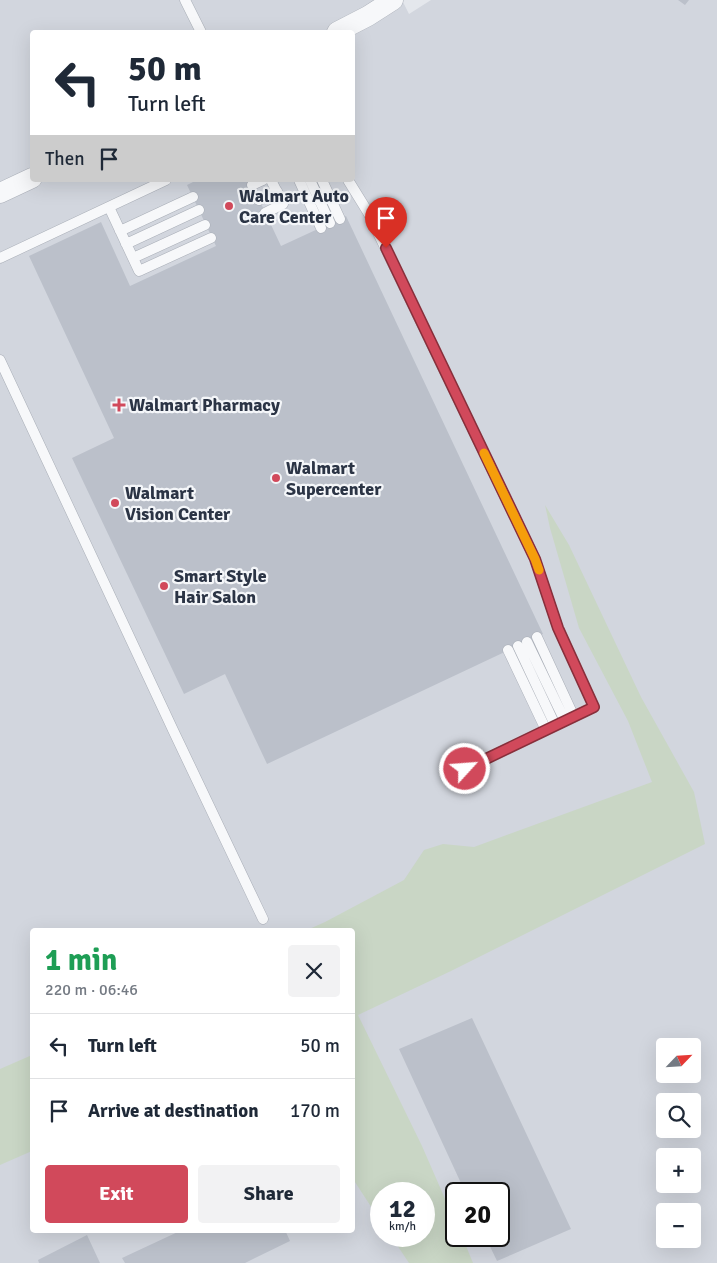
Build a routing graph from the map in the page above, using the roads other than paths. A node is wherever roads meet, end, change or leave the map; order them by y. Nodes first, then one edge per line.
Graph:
1 (185, 0) edge
2 (393, 0) edge
3 (200, 30) edge
4 (341, 30) edge
5 (30, 179) edge
6 (162, 182) edge
7 (259, 182) edge
8 (272, 182) edge
9 (300, 182) edge
10 (311, 182) edge
11 (323, 182) edge
12 (349, 182) edge
13 (252, 185) dead end
14 (277, 191) junction
15 (0, 193) edge
16 (193, 197) dead end
17 (259, 200) dead end
18 (109, 207) junction
19 (199, 210) dead end
20 (265, 213) dead end
21 (340, 219) dead end
22 (205, 224) dead end
23 (120, 231) junction
24 (212, 238) dead end
25 (126, 244) junction
26 (0, 258) edge
27 (133, 258) junction
28 (0, 360) edge
29 (560, 723) junction
30 (465, 769) dead end
31 (263, 919) dead end

1 - 3 lane
2 - 4 street
5 - 15 street
6 - 18 lane
7 - 13 lane
8 - 14 lane
9 - 10 lane
11 - 21 lane
12 - 29 lane
14 - 17 lane
14 - 20 lane
16 - 23 lane
18 - 23 lane
18 - 26 lane
19 - 25 lane
22 - 27 lane
23 - 25 lane
24 - 27 lane
25 - 27 lane
28 - 31 lane
29 - 29 lane
29 - 30 lane

